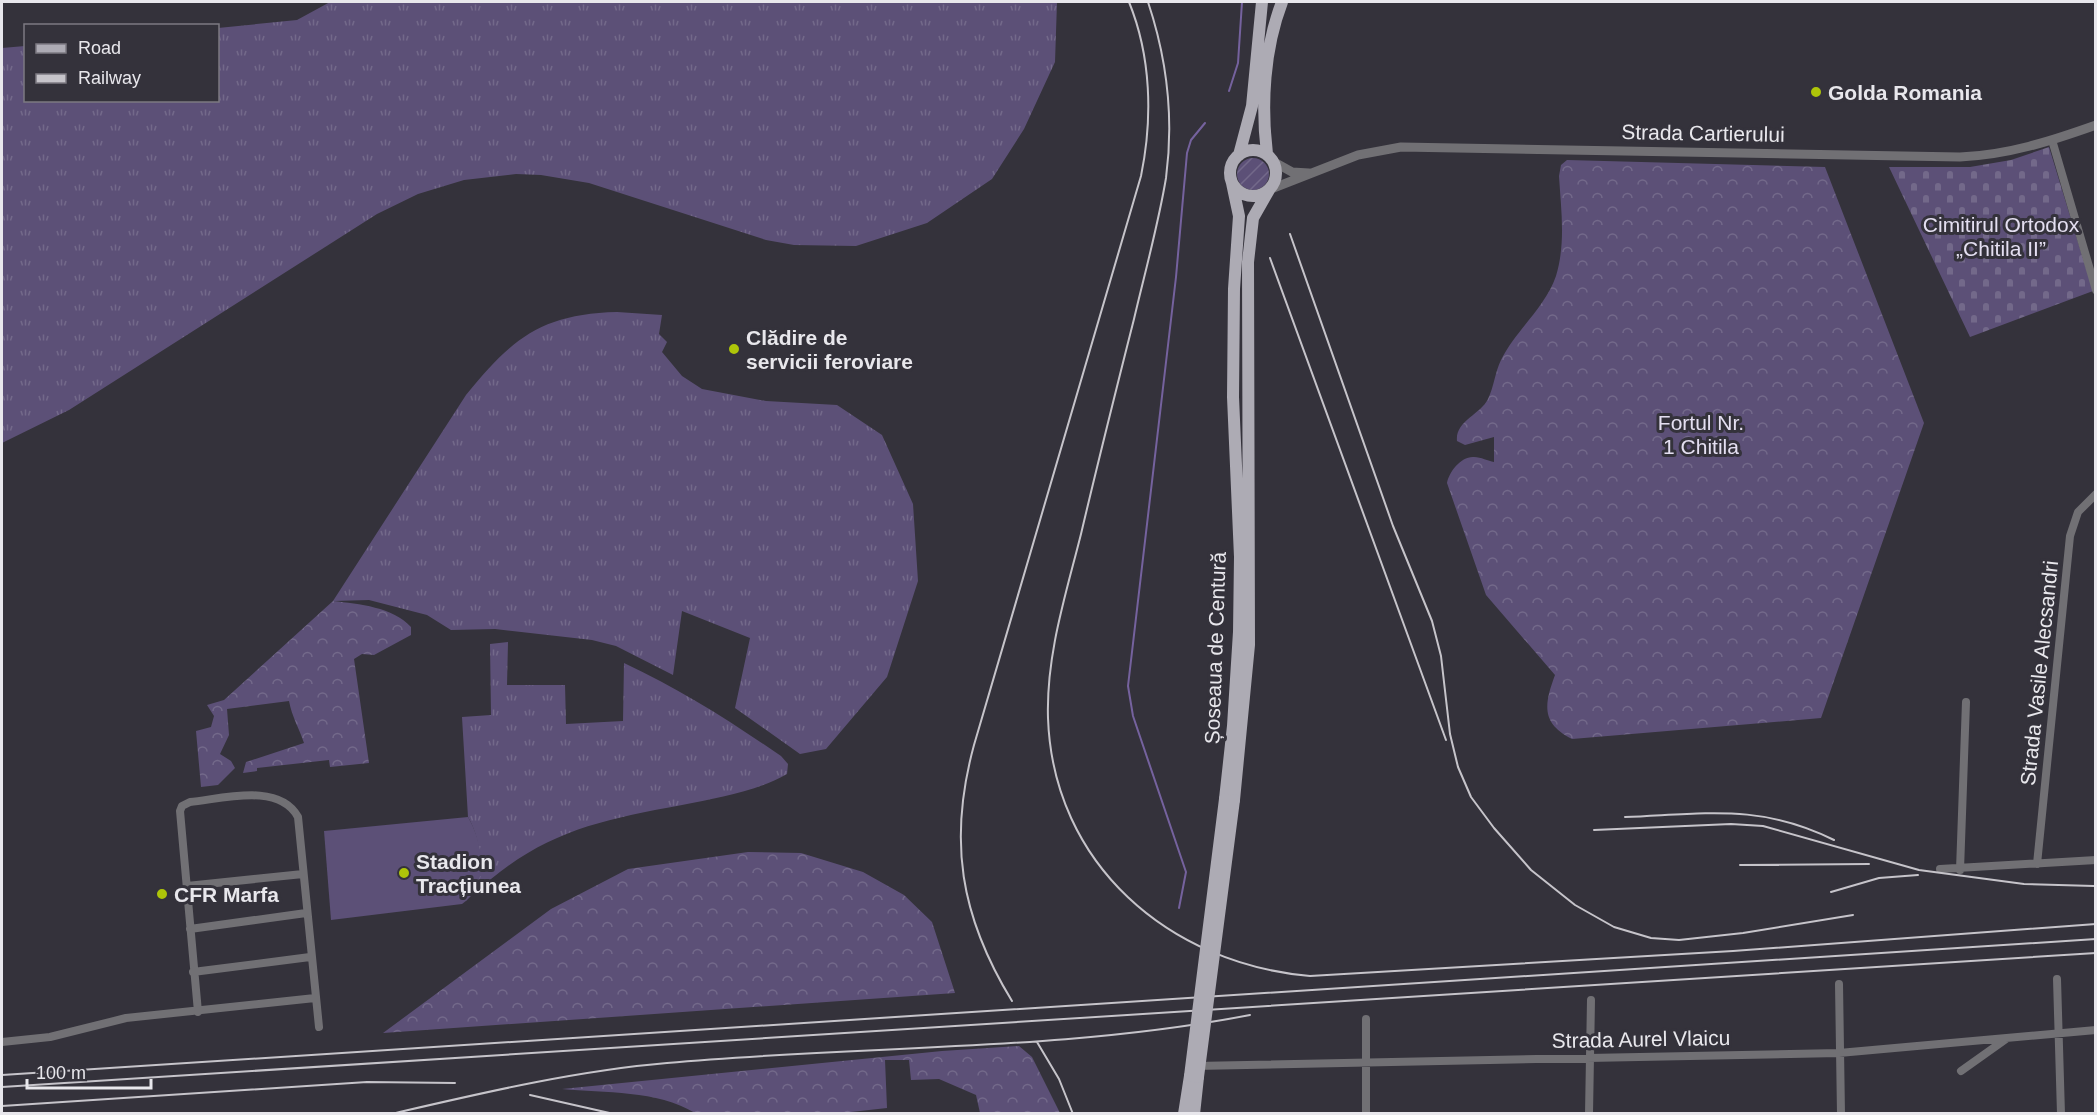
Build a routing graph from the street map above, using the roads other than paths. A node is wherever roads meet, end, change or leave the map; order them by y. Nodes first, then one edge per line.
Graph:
1 (1262, 2) edge
2 (1282, 2) edge
3 (2096, 125) edge
4 (2052, 140) junction
5 (1239, 155) junction
6 (1270, 158) junction
7 (1309, 174) junction
8 (1232, 183) junction
9 (1270, 190) junction
10 (2094, 273) edge
11 (2096, 290) edge
12 (2096, 494) edge
13 (1966, 702) dead end
14 (1230, 800) junction
15 (2096, 860) edge
16 (2037, 864) junction
17 (1940, 869) dead end
18 (1960, 870) junction
19 (303, 874) junction
20 (187, 886) junction
21 (306, 913) junction
22 (190, 929) junction
23 (310, 957) junction
24 (193, 972) junction
25 (2057, 979) dead end
26 (1839, 984) dead end
27 (315, 998) junction
28 (1591, 1000) dead end
29 (198, 1012) junction
30 (1366, 1019) dead end
31 (319, 1028) dead end
32 (2096, 1030) edge
33 (2059, 1033) junction
34 (2009, 1037) junction
35 (2, 1042) edge
36 (1839, 1053) junction
37 (1590, 1058) junction
38 (1366, 1062) junction
39 (1961, 1071) dead end
40 (1192, 1073) junction
41 (1187, 1112) edge
42 (1365, 1113) edge
43 (1589, 1113) edge
44 (1841, 1113) edge
45 (2061, 1113) edge

1 - 5 main road, Șoseaua de Centură
2 - 6 main road, Șoseaua de Centură
3 - 4 street, Strada Cartierului
4 - 7 street, Strada Cartierului
4 - 10 street
5 - 6 main road
5 - 8 main road, Șoseaua de Centură
6 - 7 street
6 - 9 main road, Șoseaua de Centură
7 - 9 street, Strada Cartierului
8 - 9 main road
8 - 14 main road, Șoseaua de Centură
9 - 14 main road, Șoseaua de Centură
10 - 11 street
12 - 16 street, Strada Vasile Alecsandri
13 - 18 street
14 - 40 main road, Șoseaua de Centură, bridge
15 - 16 street
16 - 18 street
17 - 18 street
19 - 20 street
19 - 20 street
19 - 21 street
20 - 22 street
21 - 22 street
21 - 23 street
22 - 24 street
23 - 24 street
23 - 27 street
24 - 29 street
25 - 33 street
26 - 36 street
27 - 29 street
27 - 31 street
28 - 37 street
29 - 35 street
30 - 38 street
32 - 33 street, Strada Aurel Vlaicu
33 - 34 street, Strada Aurel Vlaicu
33 - 45 street
34 - 36 street, Strada Aurel Vlaicu
34 - 39 street
36 - 37 street, Strada Aurel Vlaicu
36 - 44 street
37 - 38 street, Strada Aurel Vlaicu
37 - 43 street
38 - 40 street, Strada Aurel Vlaicu
38 - 42 street
40 - 41 main road, Șoseaua de Centură

